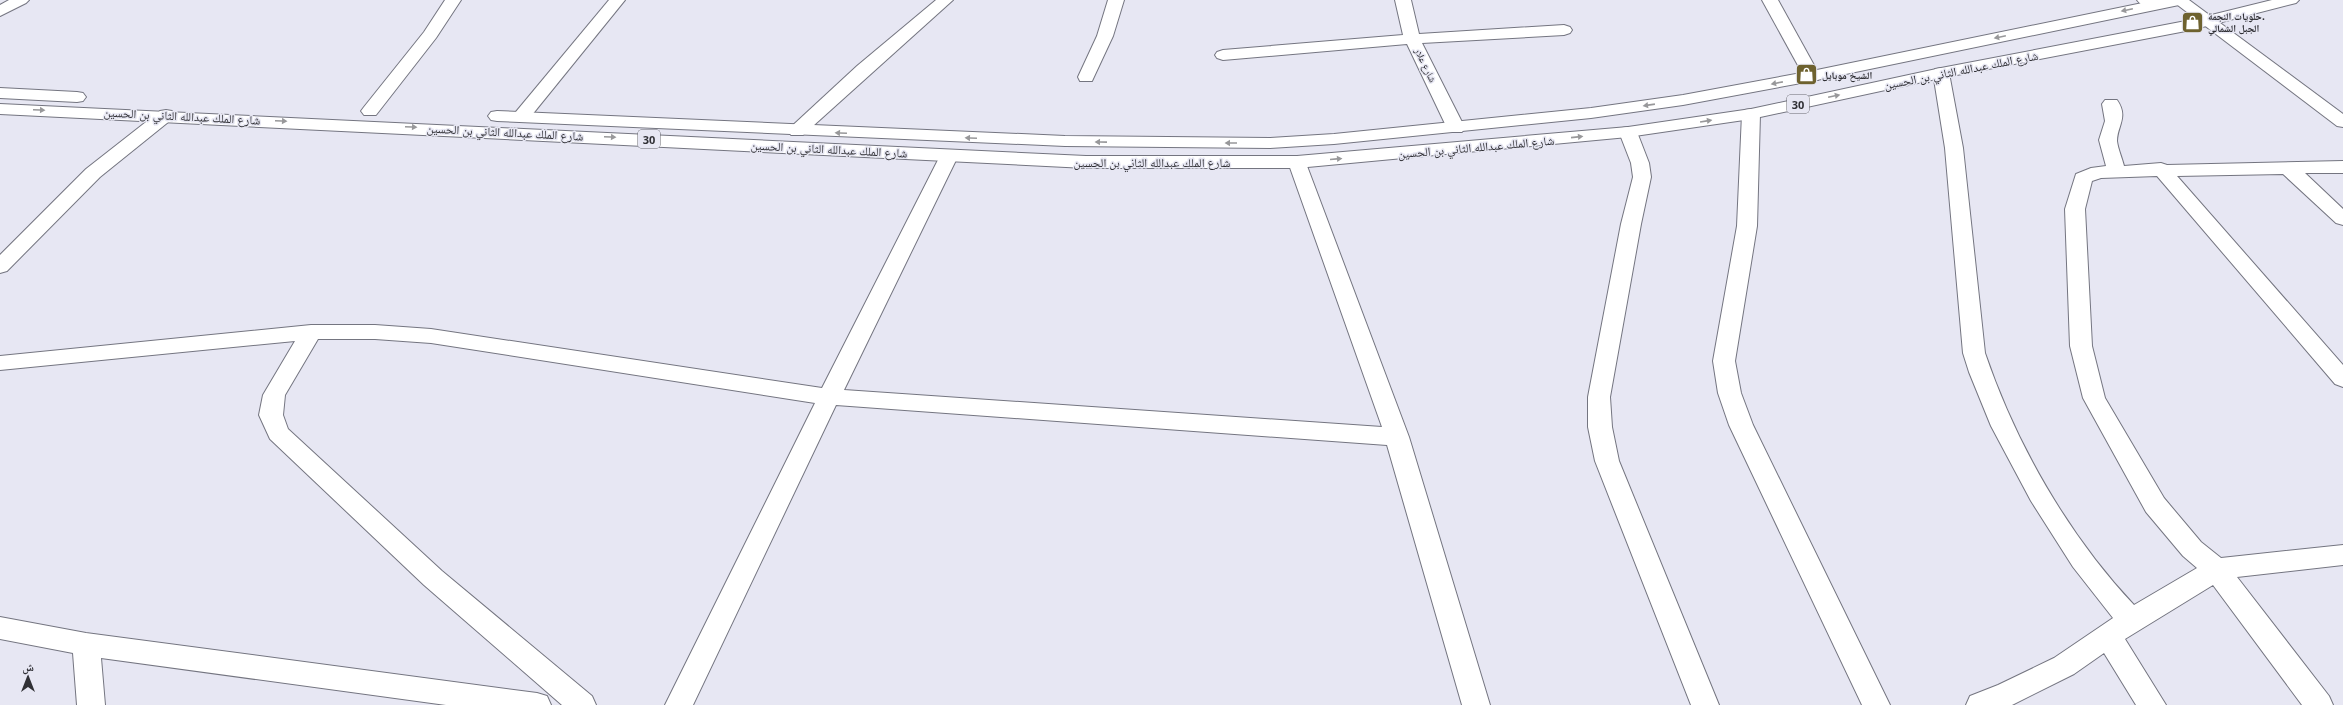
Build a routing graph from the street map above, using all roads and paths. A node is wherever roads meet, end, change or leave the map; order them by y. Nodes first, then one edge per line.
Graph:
1 (21, 0) edge
2 (453, 0) edge
3 (617, 0) edge
4 (945, 0) edge
5 (1116, 0) edge
6 (1403, 0) edge
7 (1770, 0) edge
8 (2179, 0) edge
9 (2196, 0) edge
10 (2292, 0) edge
11 (2150, 2) edge
12 (0, 11) edge
13 (2213, 19) junction
14 (1564, 30) dead end
15 (1412, 39) junction
16 (1223, 55) dead end
17 (1941, 73) junction
18 (1812, 76) junction
19 (1086, 77) dead end
20 (0, 93) edge
21 (2111, 104) dead end
22 (0, 109) edge
23 (2343, 109) edge
24 (370, 110) junction
25 (1751, 114) junction
26 (166, 115) junction
27 (521, 117) junction
28 (2343, 122) edge
29 (656, 123) junction
30 (737, 128) junction
31 (1456, 128) junction
32 (797, 131) junction
33 (1628, 132) junction
34 (645, 139) junction
35 (726, 143) junction
36 (949, 156) junction
37 (1298, 162) junction
38 (2343, 167) edge
39 (2161, 169) junction
40 (2289, 169) junction
41 (2116, 171) junction
42 (2343, 219) edge
43 (0, 267) edge
44 (311, 332) junction
45 (0, 363) edge
46 (2343, 379) edge
47 (829, 397) junction
48 (1397, 437) junction
49 (2343, 556) edge
50 (2216, 569) junction
51 (0, 628) edge
52 (2120, 628) junction
53 (86, 644) junction
54 (91, 705) edge
55 (537, 705) edge
56 (582, 705) edge
57 (679, 705) edge
58 (1476, 705) edge
59 (1705, 705) edge
60 (1876, 705) edge
61 (1980, 705) edge
62 (2152, 705) edge
63 (2319, 705) edge

1 - 12 street
2 - 24 street
3 - 27 street
4 - 32 street
5 - 19 street
6 - 15 street, شارع علار
7 - 18 street
8 - 11 street, شارع الملك عبدالله الثاني بن الحسين / 30
8 - 13 street
9 - 13 street
10 - 13 street, شارع الملك عبدالله الثاني بن الحسين / 30
11 -> 18 street, شارع الملك عبدالله الثاني بن الحسين / 30
13 - 17 street, شارع الملك عبدالله الثاني بن الحسين / 30
13 - 23 street
13 - 28 street
14 - 15 street
15 - 16 street
15 - 31 street, شارع علار
25 -> 17 street, شارع الملك عبدالله الثاني بن الحسين / 30
17 - 52 street
18 -> 31 street, شارع الملك عبدالله الثاني بن الحسين / 30
20 - 24 street, شارع الملك عبدالله الثاني بن الحسين / 30
21 - 41 street
22 -> 26 street, شارع الملك عبدالله الثاني بن الحسين / 30
24 - 27 street, شارع الملك عبدالله الثاني بن الحسين / 30
33 -> 25 street, شارع الملك عبدالله الثاني بن الحسين / 30
25 - 60 street
26 -> 34 street, شارع الملك عبدالله الثاني بن الحسين / 30
26 - 43 street
27 - 29 street, شارع الملك عبدالله الثاني بن الحسين / 30
29 - 30 street, شارع الملك عبدالله الثاني بن الحسين / 30
29 - 34 street
30 - 32 street, شارع الملك عبدالله الثاني بن الحسين / 30
30 - 35 street
31 -> 32 street, شارع الملك عبدالله الثاني بن الحسين / 30
37 -> 33 street, شارع الملك عبدالله الثاني بن الحسين / 30
33 - 59 street
34 - 35 street, شارع الملك عبدالله الثاني بن الحسين / 30
35 - 36 street, شارع الملك عبدالله الثاني بن الحسين / 30
36 - 37 street, شارع الملك عبدالله الثاني بن الحسين / 30
36 - 47 street
37 - 48 street
38 - 40 street
39 - 40 street
39 - 41 street
39 - 46 street
40 - 42 street
41 - 50 street
44 - 45 street
44 - 47 street
44 - 56 street
47 - 48 street
47 - 57 street
48 - 58 street
49 - 50 street
50 - 52 street
50 - 63 street
51 - 53 street
52 - 61 street
52 - 62 street
53 - 54 street
53 - 55 street

